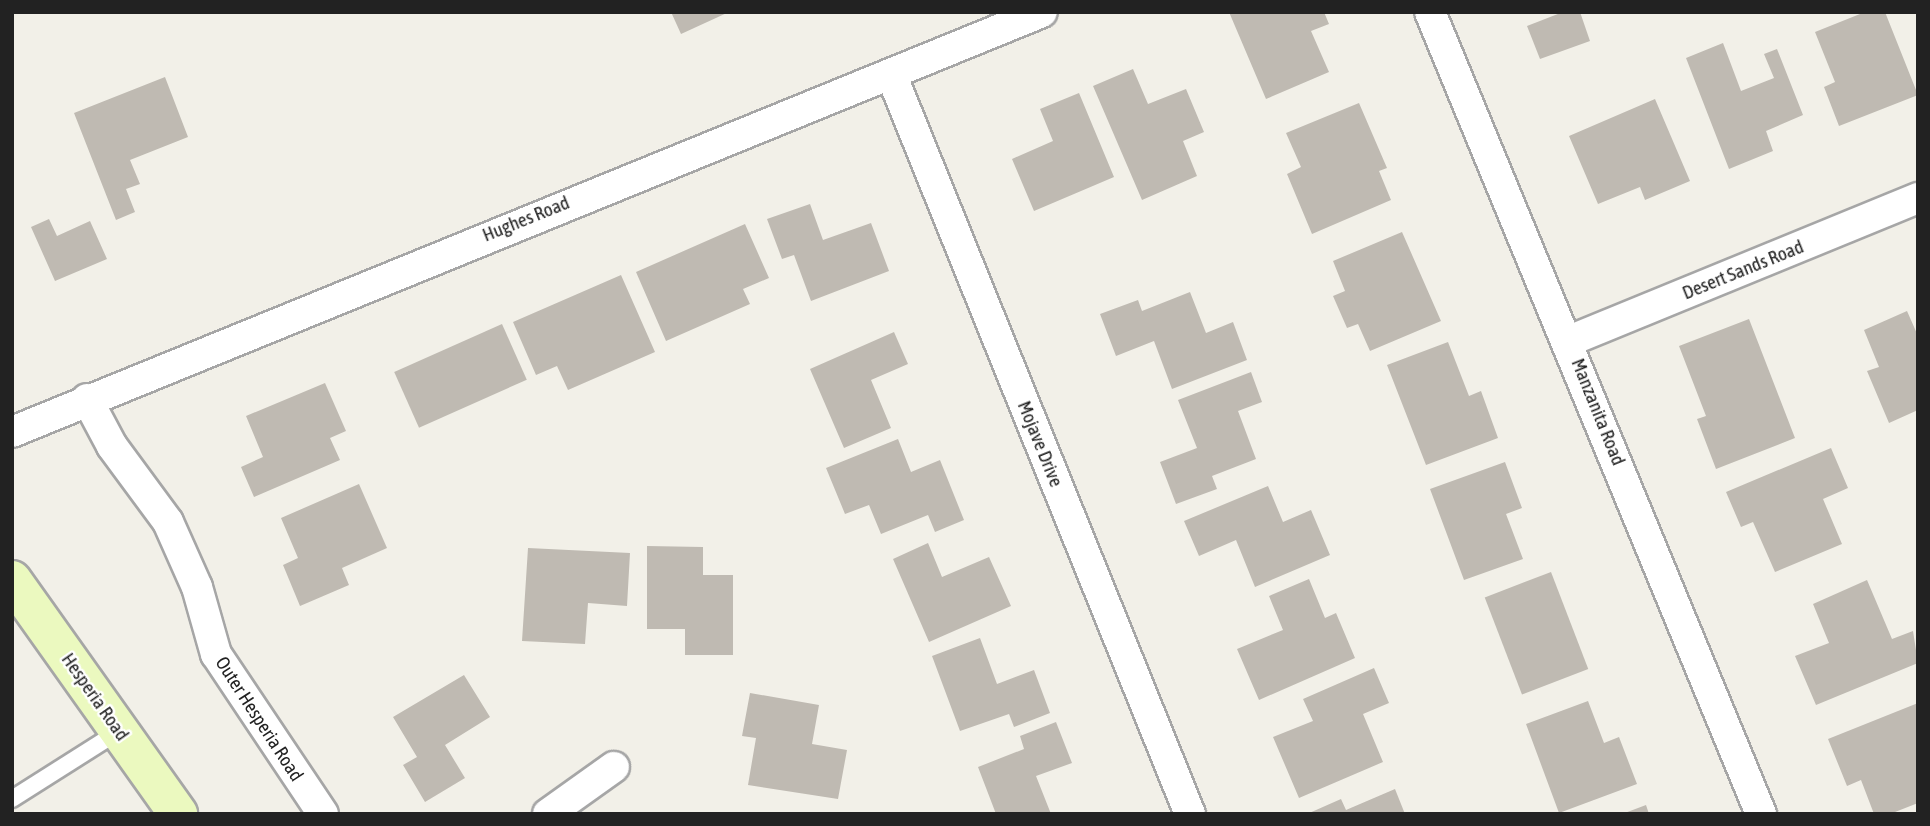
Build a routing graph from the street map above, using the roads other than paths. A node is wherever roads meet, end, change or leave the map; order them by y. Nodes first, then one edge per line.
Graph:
1 (1042, 12) edge
2 (1430, 12) edge
3 (891, 74) junction
4 (1918, 198) edge
5 (1569, 341) junction
6 (87, 398) junction
7 (12, 432) edge
8 (12, 580) edge
9 (120, 731) junction
10 (614, 767) dead end
11 (12, 799) edge
12 (178, 814) edge
13 (323, 814) edge
14 (548, 814) edge
15 (1190, 814) edge
16 (1761, 814) edge

1 - 3 street, Hughes Road
2 - 5 street, Manzanita Road
3 - 6 street, Hughes Road
3 - 15 street, Mojave Drive
4 - 5 street, Desert Sands Road
5 - 16 street, Manzanita Road
6 - 7 street, Hughes Road
6 - 13 street, Outer Hesperia Road
8 - 9 main road, Hesperia Road
9 - 11 lane
9 - 12 main road, Hesperia Road
10 - 14 street

